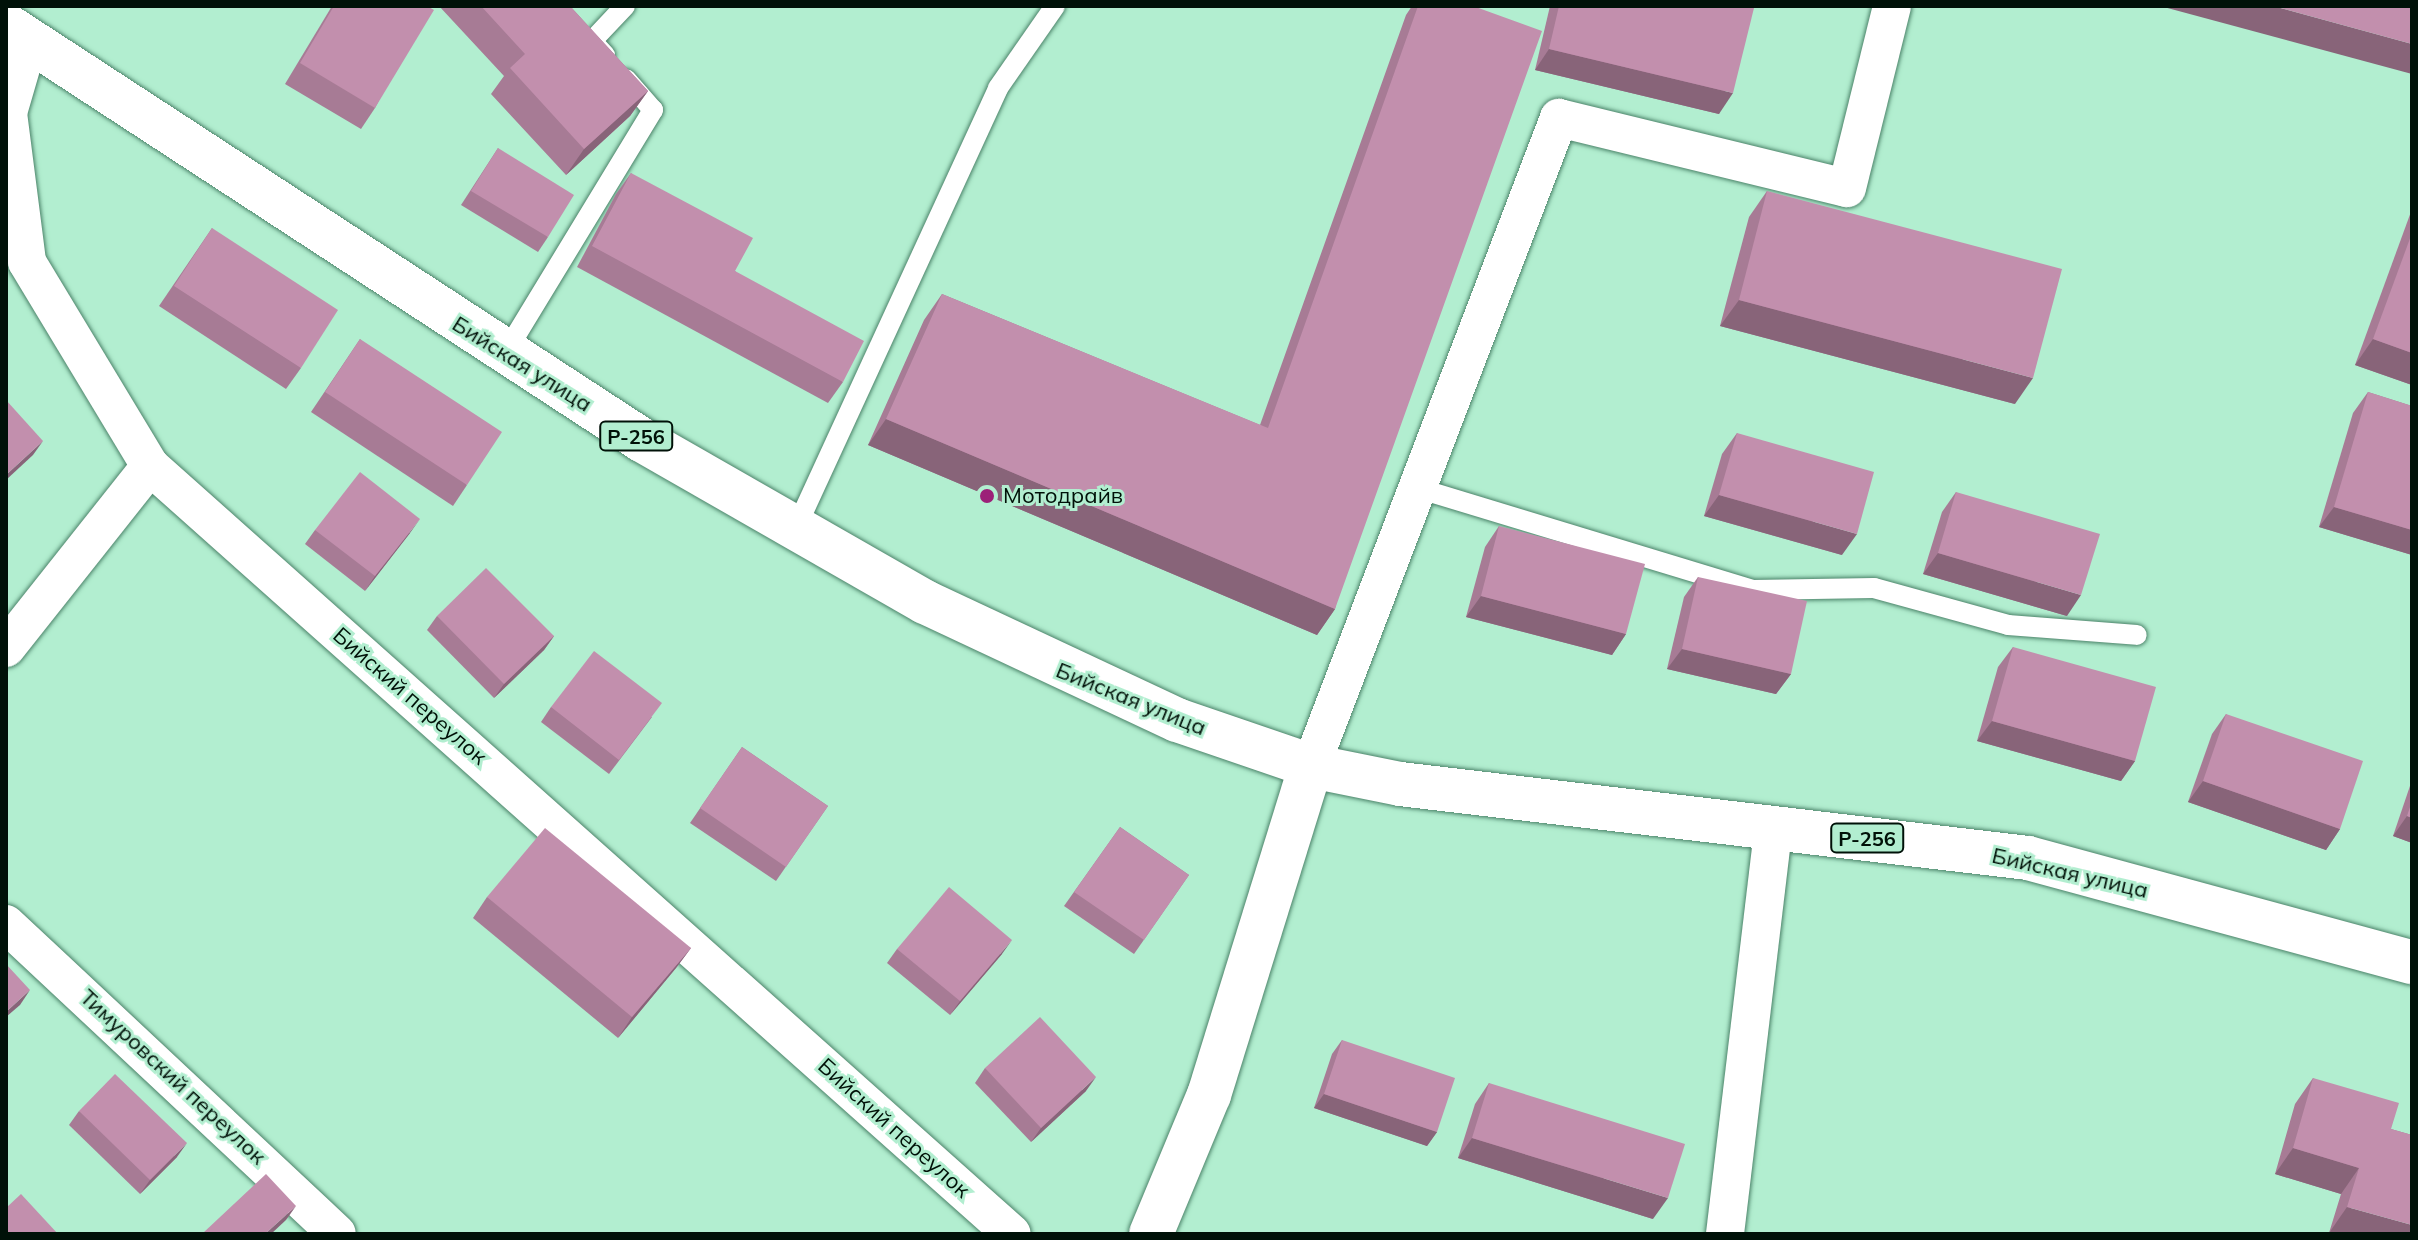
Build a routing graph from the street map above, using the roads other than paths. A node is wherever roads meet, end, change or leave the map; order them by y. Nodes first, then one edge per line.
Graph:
1 (625, 6) edge
2 (1055, 6) edge
3 (1892, 6) edge
4 (17, 34) edge
5 (504, 355) junction
6 (150, 466) junction
7 (1414, 487) junction
8 (795, 530) junction
9 (2137, 635) dead end
10 (6, 648) edge
11 (1311, 766) junction
12 (1773, 830) junction
13 (6, 924) edge
14 (2412, 962) edge
15 (337, 1234) edge
16 (1012, 1234) edge
17 (1151, 1234) edge
18 (1725, 1234) edge

1 - 5 lane
2 - 8 lane
3 - 7 street
4 - 5 main road, Бийская улица / Р-256
4 - 6 street, Бийский переулок
5 - 8 main road, Бийская улица / Р-256
6 - 10 street
6 - 16 street, Бийский переулок
7 - 9 lane
7 - 11 street
8 - 11 main road, Бийская улица / Р-256
11 - 12 main road, Бийская улица / Р-256
11 - 17 main road
12 - 14 main road, Бийская улица / Р-256
12 - 18 street
13 - 15 street, Тимуровский переулок

